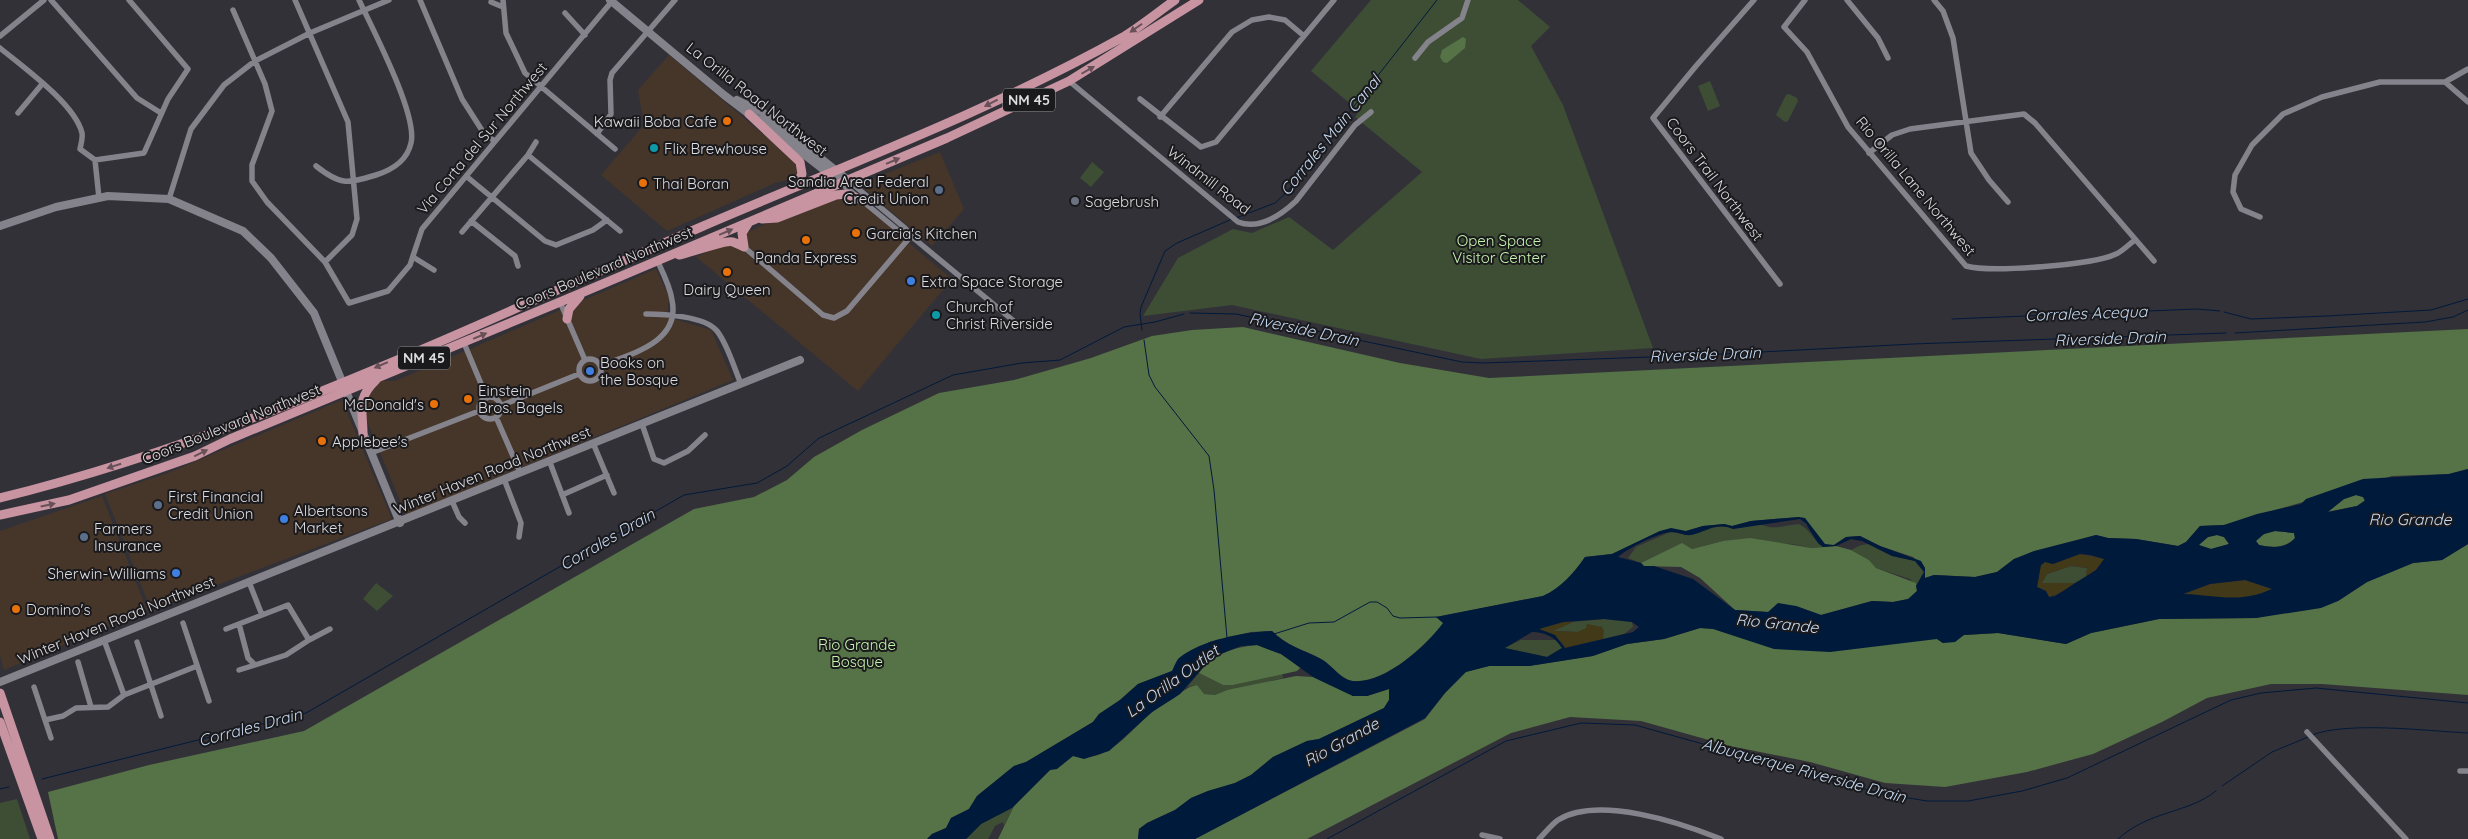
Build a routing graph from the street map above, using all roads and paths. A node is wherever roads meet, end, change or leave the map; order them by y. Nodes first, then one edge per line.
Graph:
1 (44, 0) edge
2 (51, 0) edge
3 (129, 0) edge
4 (295, 0) edge
5 (359, 0) edge
6 (389, 0) edge
7 (420, 0) edge
8 (613, 0) edge
9 (675, 0) edge
10 (1176, 0) edge
11 (1199, 0) edge
12 (1334, 0) edge
13 (1468, 0) edge
14 (1754, 0) edge
15 (1805, 0) edge
16 (1847, 0) edge
17 (1934, 0) edge
18 (491, 2) dead end
19 (503, 3) edge
20 (233, 10) dead end
21 (364, 12) junction
22 (565, 13) dead end
23 (649, 29) junction
24 (310, 33) junction
25 (586, 35) junction
26 (0, 36) edge
27 (1304, 36) junction
28 (0, 48) edge
29 (1415, 58) dead end
30 (1888, 58) dead end
31 (255, 61) junction
32 (2468, 69) edge
33 (1069, 81) junction
34 (2445, 82) junction
35 (43, 83) junction
36 (540, 88) junction
37 (1140, 99) dead end
38 (2468, 102) edge
39 (1371, 112) dead end
40 (18, 113) dead end
41 (161, 113) junction
42 (749, 114) junction
43 (1160, 117) junction
44 (1968, 120) junction
45 (597, 134) junction
46 (495, 141) junction
47 (536, 142) dead end
48 (615, 149) dead end
49 (1869, 153) junction
50 (528, 155) junction
51 (95, 160) junction
52 (316, 166) dead end
53 (833, 171) junction
54 (466, 176) junction
55 (354, 181) junction
56 (845, 182) junction
57 (795, 187) junction
58 (491, 197) junction
59 (100, 198) junction
60 (169, 199) junction
61 (862, 200) junction
62 (2008, 202) dead end
63 (2260, 217) dead end
64 (607, 220) junction
65 (471, 221) junction
66 (750, 222) junction
67 (0, 226) edge
68 (620, 231) dead end
69 (462, 232) dead end
70 (911, 236) junction
71 (2135, 240) junction
72 (659, 246) junction
73 (744, 247) junction
74 (413, 257) junction
75 (661, 259) junction
76 (2154, 261) dead end
77 (325, 262) junction
78 (518, 266) dead end
79 (434, 270) dead end
80 (1780, 284) dead end
81 (584, 292) junction
82 (560, 302) junction
83 (646, 314) dead end
84 (673, 316) junction
85 (567, 319) junction
86 (1021, 327) dead end
87 (464, 343) junction
88 (585, 360) junction
89 (800, 360) dead end
90 (600, 366) junction
91 (579, 374) junction
92 (380, 377) junction
93 (341, 382) junction
94 (740, 384) junction
95 (345, 391) junction
96 (486, 398) junction
97 (500, 406) junction
98 (479, 411) junction
99 (496, 417) junction
100 (642, 424) junction
101 (363, 434) junction
102 (705, 435) dead end
103 (593, 443) junction
104 (371, 453) junction
105 (549, 460) junction
106 (520, 472) junction
107 (607, 475) junction
108 (504, 479) junction
109 (614, 493) dead end
110 (562, 495) junction
111 (0, 498) edge
112 (452, 501) junction
113 (569, 513) dead end
114 (0, 515) edge
115 (400, 523) junction
116 (465, 524) dead end
117 (519, 538) dead end
118 (248, 582) junction
119 (262, 615) junction
120 (183, 623) dead end
121 (239, 624) junction
122 (226, 629) dead end
123 (330, 629) dead end
124 (104, 640) junction
125 (309, 640) junction
126 (137, 642) dead end
127 (78, 662) dead end
128 (255, 665) junction
129 (197, 666) junction
130 (239, 670) dead end
131 (0, 682) edge
132 (151, 684) junction
133 (34, 687) dead end
134 (0, 693) edge
135 (124, 695) junction
136 (209, 702) dead end
137 (0, 706) edge
138 (91, 707) junction
139 (162, 716) dead end
140 (45, 720) junction
141 (0, 722) edge
142 (11, 726) junction
143 (2308, 733) dead end
144 (51, 738) dead end
145 (2460, 771) dead end
146 (2468, 771) edge
147 (1482, 835) dead end
148 (42, 839) edge
149 (50, 839) edge
150 (1500, 839) edge
151 (1539, 839) edge
152 (1721, 839) edge
153 (2406, 839) edge

1 - 26 street
2 - 41 street
3 - 41 street
4 - 24 street
5 - 21 street
6 - 21 street
7 - 46 street
8 - 23 street, La Orilla Road Northwest
8 - 25 street, Via Corta del Sur Northwest
9 - 23 street
10 -> 53 main road, Coors Boulevard Northwest / NM 45
33 -> 11 main road, Coors Boulevard Northwest / NM 45
12 - 27 street
13 - 29 street
14 - 80 street, Coors Trail Northwest
15 - 49 street, Rio Orilla Lane Northwest
16 - 30 street
17 - 44 street
18 - 19 street
19 - 36 street
20 - 31 street
21 - 24 street
21 - 55 street
22 - 25 street
23 - 42 street, La Orilla Road Northwest
23 - 45 street
23 - 53 street, La Orilla Road Northwest
24 - 31 street
24 - 55 street
25 - 36 street, Via Corta del Sur Northwest
27 - 43 street
27 - 43 street
28 - 35 street
31 - 60 street
31 - 77 street
32 - 34 street
33 - 39 street, Windmill Road
56 -> 33 main road, Coors Boulevard Northwest / NM 45
34 - 38 street
34 - 63 street
35 - 40 street
35 - 51 street
36 - 45 street
36 - 46 street, Via Corta del Sur Northwest
37 - 43 street
41 - 51 street
42 - 53 street, La Orilla Road Northwest
42 - 57 main road
44 - 49 street
44 - 62 street
44 - 71 street
45 - 48 street
46 - 54 street, Via Corta del Sur Northwest
47 - 50 street
49 - 71 street, Rio Orilla Lane Northwest
50 - 58 street
50 - 64 street
51 - 59 street
52 - 55 street
53 - 56 street, La Orilla Road Northwest
53 - 57 main road, Coors Boulevard Northwest / NM 45
54 - 58 street
54 - 74 street, Via Corta del Sur Northwest
55 - 77 street
56 - 61 street, La Orilla Road Northwest
56 - 66 main road, Coors Boulevard Northwest / NM 45
56 - 70 street, La Orilla Road Northwest
57 - 72 main road, Coors Boulevard Northwest / NM 45
58 - 64 street
58 - 65 street
59 - 60 street
59 - 67 street
60 - 93 street
61 - 66 main road
61 - 70 street, La Orilla Road Northwest
64 - 68 street
65 - 69 street
65 - 78 street
66 - 73 main road
75 -> 66 main road, Coors Boulevard Northwest / NM 45
70 - 73 street
70 - 86 street, La Orilla Road Northwest
71 - 76 street
72 - 82 main road
72 -> 93 main road, Coors Boulevard Northwest / NM 45
73 - 75 main road
74 - 77 street, Via Corta del Sur Northwest
74 - 79 street
75 - 81 main road, Coors Boulevard Northwest / NM 45
75 - 84 street
81 - 82 main road, Coors Boulevard Northwest / NM 45
81 - 85 main road
82 - 85 street
87 -> 82 main road, Coors Boulevard Northwest / NM 45
83 - 84 street
84 - 90 street
84 - 94 street
85 - 88 street
87 - 92 main road, Coors Boulevard Northwest / NM 45
87 - 96 street
88 - 90 street
88 - 91 street
89 - 94 street, Winter Haven Road Northwest
90 - 91 street
91 - 97 street
92 - 95 main road, Coors Boulevard Northwest / NM 45
92 - 101 main road
93 - 95 street
93 -> 111 main road, Coors Boulevard Northwest / NM 45
94 - 100 street, Winter Haven Road Northwest
95 - 101 street
114 -> 95 main road, Coors Boulevard Northwest / NM 45
96 - 97 street
96 - 98 street
97 - 99 street
98 - 99 street
98 - 104 street
99 - 106 street
100 - 102 street
100 - 103 street, Winter Haven Road Northwest
101 - 104 street
103 - 105 street, Winter Haven Road Northwest
103 - 107 street
104 - 115 street
105 - 106 street, Winter Haven Road Northwest
105 - 110 street
106 - 108 street, Winter Haven Road Northwest
107 - 109 street
107 - 110 street
108 - 112 street, Winter Haven Road Northwest
108 - 117 street
110 - 113 street
112 - 115 street, Winter Haven Road Northwest
112 - 116 street
115 - 118 street, Winter Haven Road Northwest
118 - 119 street
118 - 124 street, Winter Haven Road Northwest
119 - 121 street
119 - 125 street
120 - 129 street
121 - 122 street
121 - 128 street
123 - 125 street
124 - 131 street, Winter Haven Road Northwest
124 - 135 street
125 - 128 street
126 - 132 street
127 - 138 street
128 - 130 street
129 - 132 street
129 - 136 street
132 - 135 street
132 - 139 street
133 - 140 street
134 - 142 main road
135 - 138 street
137 - 142 street
138 - 140 street
140 - 144 street
141 - 148 main road
142 - 149 main road
143 - 153 street
145 - 146 street
147 - 150 street
151 - 152 street

